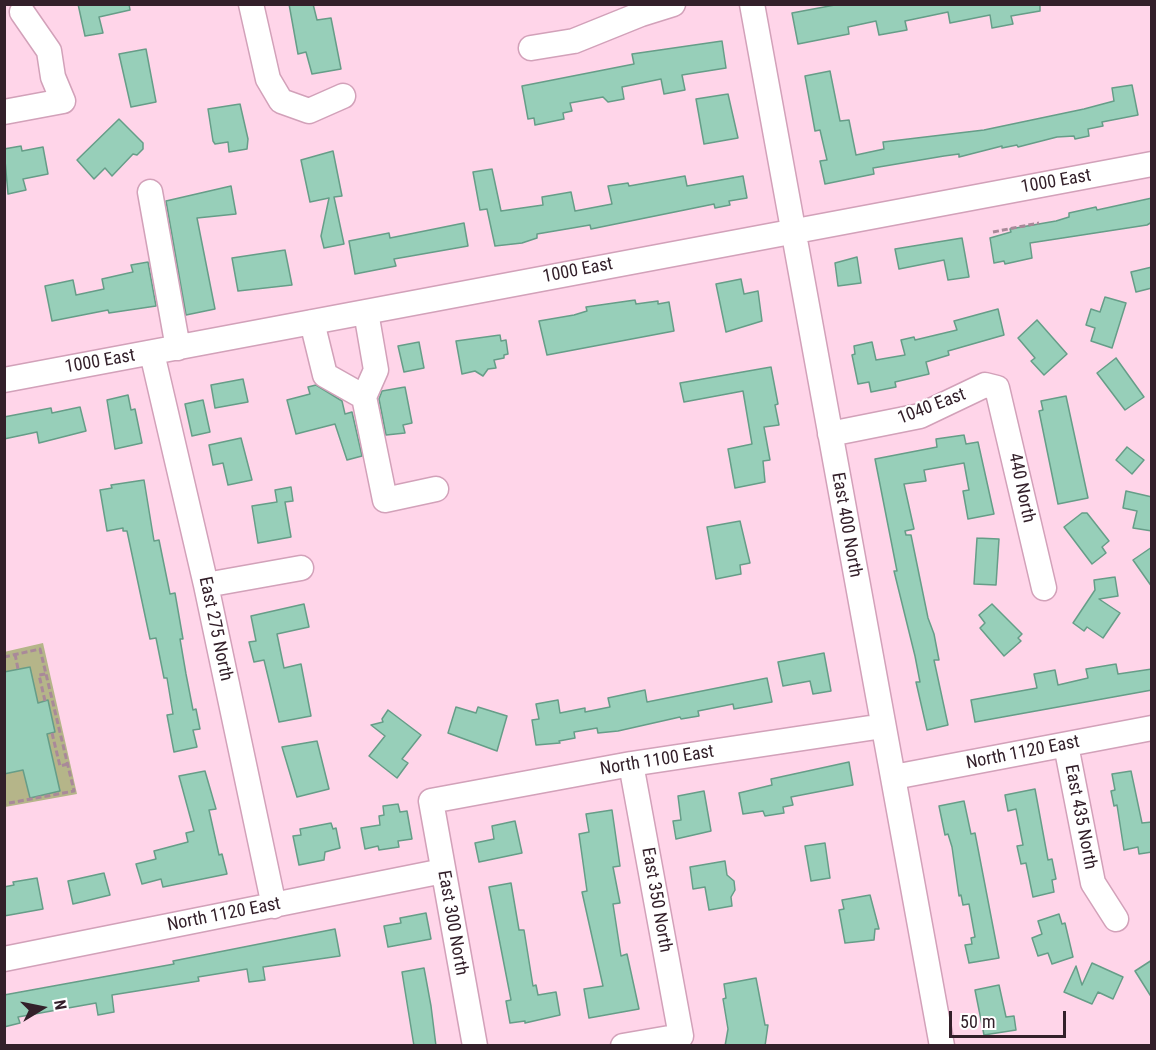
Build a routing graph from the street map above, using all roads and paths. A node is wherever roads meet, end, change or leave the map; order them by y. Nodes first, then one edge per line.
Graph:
1 (251, 4) edge
2 (673, 4) edge
3 (752, 4) edge
4 (22, 12) dead end
5 (531, 48) dead end
6 (344, 96) dead end
7 (4, 112) edge
8 (1152, 164) edge
9 (150, 192) dead end
10 (1039, 223) dead end
11 (793, 230) junction
12 (993, 232) dead end
13 (366, 312) junction
14 (312, 322) junction
15 (178, 348) junction
16 (152, 353) junction
17 (4, 380) edge
18 (997, 388) joint
19 (364, 398) junction
20 (830, 434) junction
21 (436, 489) dead end
22 (301, 568) dead end
23 (206, 585) junction
24 (1044, 588) dead end
25 (15, 654) junction
26 (4, 657) edge
27 (18, 669) dead end
28 (46, 674) junction
29 (45, 701) dead end
30 (883, 726) junction
31 (1152, 728) edge
32 (52, 733) dead end
33 (1066, 745) junction
34 (68, 764) junction
35 (631, 764) junction
36 (894, 777) junction
37 (431, 801) joint
38 (4, 804) edge
39 (442, 871) junction
40 (274, 906) junction
41 (1116, 919) dead end
42 (4, 959) edge
43 (475, 1046) edge
44 (623, 1046) edge
45 (942, 1046) edge

1 - 6 street
2 - 5 street
3 - 11 street, East 400 North
4 - 7 street
8 - 11 street, 1000 East
9 - 15 street
10 - 12 path
11 - 13 street, 1000 East
11 - 20 street, East 400 North
13 - 14 street, 1000 East
13 - 19 street
14 - 15 street, 1000 East
14 - 19 street
15 - 16 street, 1000 East
16 - 17 street, 1000 East
16 - 23 street, East 275 North
18 - 20 street, 1040 East
18 - 24 street, 440 North
19 - 21 street
20 - 30 street, East 400 North
22 - 23 street
23 - 40 street, East 275 North
25 - 26 path
25 - 27 path
25 - 28 path
28 - 29 path
28 - 34 path
30 - 35 street, North 1100 East
30 - 36 street, East 400 North
31 - 33 street, North 1120 East
32 - 34 path
33 - 36 street, North 1120 East
33 - 41 street, East 435 North
34 - 38 path
35 - 37 street, North 1100 East
35 - 44 street, East 350 North
36 - 45 street, East 400 North
37 - 39 street, East 300 North
39 - 40 street, North 1120 East
39 - 43 street, East 300 North
40 - 42 street, North 1120 East

